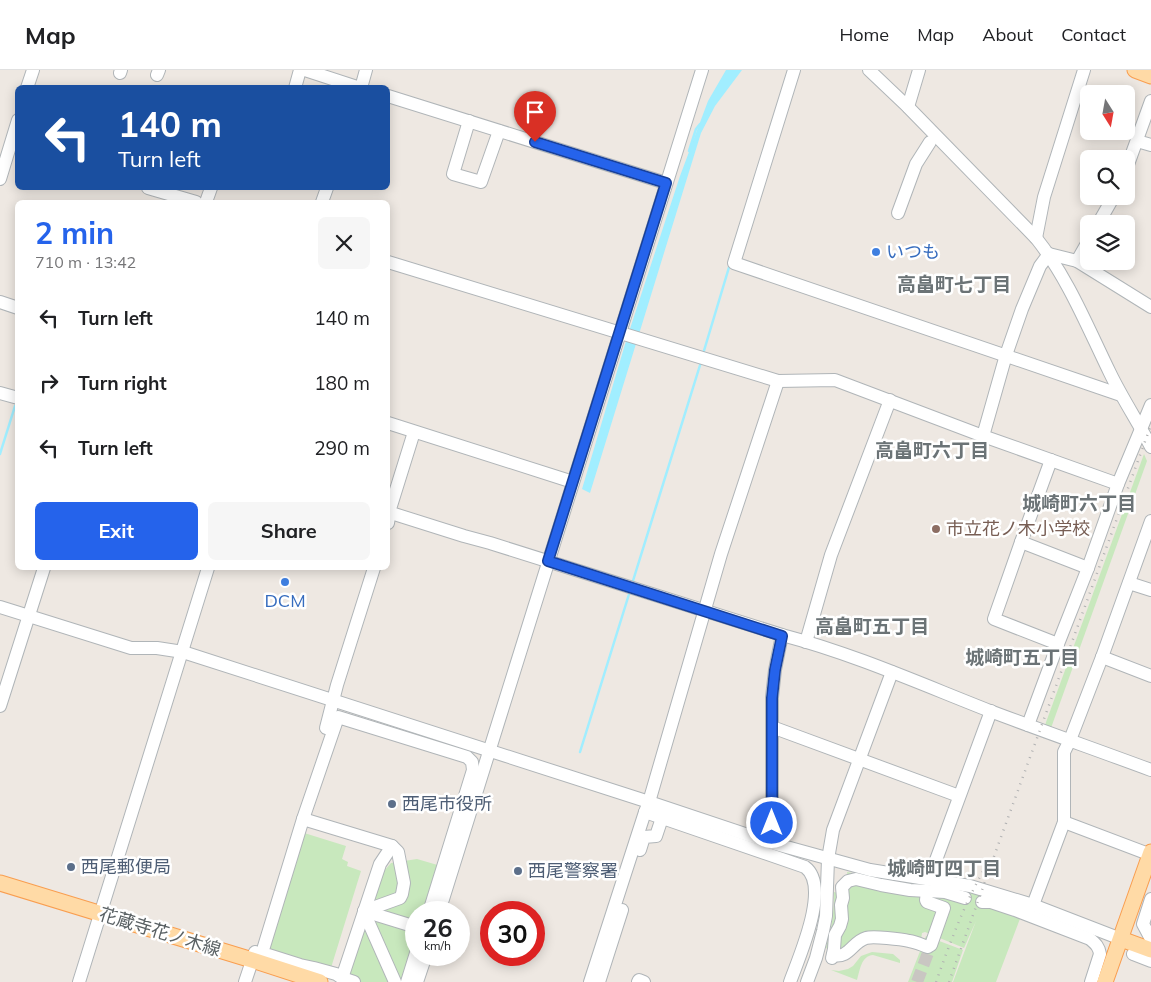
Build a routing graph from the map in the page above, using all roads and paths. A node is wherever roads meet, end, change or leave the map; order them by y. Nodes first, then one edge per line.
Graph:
1 (33, 70) edge
2 (300, 70) edge
3 (305, 70) edge
4 (366, 70) edge
5 (702, 70) edge
6 (794, 70) edge
7 (869, 70) edge
8 (920, 70) edge
9 (1084, 70) edge
10 (1135, 70) edge
11 (1151, 76) edge
12 (28, 85) edge
13 (296, 85) edge
14 (351, 85) edge
15 (361, 85) edge
16 (390, 97) edge
17 (1151, 101) edge
18 (908, 107) junction
19 (469, 121) junction
20 (499, 131) junction
21 (1138, 141) junction
22 (930, 142) dead end
23 (1151, 145) edge
24 (14, 146) edge
25 (1134, 150) edge
26 (1, 173) edge
27 (666, 183) junction
28 (155, 190) edge
29 (189, 200) edge
30 (898, 213) dead end
31 (1036, 238) junction
32 (1049, 254) junction
33 (1080, 255) edge
34 (1077, 260) junction
35 (390, 263) edge
36 (0, 302) edge
37 (1151, 306) edge
38 (15, 307) edge
39 (619, 333) junction
40 (1006, 355) junction
41 (778, 382) junction
42 (0, 393) edge
43 (1121, 395) junction
44 (15, 397) edge
45 (890, 400) junction
46 (1151, 405) edge
47 (390, 424) edge
48 (1141, 428) junction
49 (414, 432) junction
50 (983, 436) junction
51 (1151, 447) edge
52 (1051, 460) junction
53 (573, 482) junction
54 (1118, 484) junction
55 (390, 509) edge
56 (390, 517) edge
57 (1151, 521) edge
58 (1021, 542) junction
59 (548, 561) junction
60 (1088, 568) junction
61 (43, 570) edge
62 (207, 570) edge
63 (373, 570) edge
64 (1129, 583) junction
65 (1151, 590) edge
66 (0, 608) edge
67 (705, 610) junction
68 (28, 616) junction
69 (782, 636) junction
70 (806, 642) junction
71 (1058, 644) junction
72 (183, 652) junction
73 (1102, 658) junction
74 (892, 672) junction
75 (1151, 676) edge
76 (333, 700) junction
77 (0, 706) edge
78 (991, 711) junction
79 (1028, 725) junction
80 (772, 727) junction
81 (1070, 740) junction
82 (490, 750) junction
83 (858, 759) junction
84 (1151, 770) edge
85 (959, 796) junction
86 (647, 807) junction
87 (662, 818) junction
88 (303, 819) junction
89 (1064, 822) junction
90 (772, 843) junction
91 (392, 846) junction
92 (1151, 854) edge
93 (828, 859) junction
94 (0, 883) edge
95 (928, 885) junction
96 (949, 893) junction
97 (965, 898) dead end
98 (1151, 899) edge
99 (432, 901) edge
100 (442, 901) edge
101 (982, 902) dead end
102 (1033, 905) junction
103 (944, 908) junction
104 (364, 911) junction
105 (100, 914) junction
106 (405, 924) edge
107 (1121, 939) junction
108 (1151, 939) edge
109 (1151, 950) edge
110 (1133, 954) dead end
111 (252, 960) junction
112 (1151, 961) edge
113 (412, 966) edge
114 (423, 966) edge
115 (348, 980) edge
116 (79, 982) edge
117 (246, 982) edge
118 (320, 982) edge
119 (395, 982) edge
120 (407, 982) edge
121 (418, 982) edge
122 (590, 982) edge
123 (599, 982) edge
124 (638, 982) edge
125 (644, 982) edge
126 (790, 982) edge
127 (808, 982) edge
128 (1091, 982) edge
129 (1106, 982) edge

1 - 12 street
2 - 13 street
3 - 14 street
4 - 15 street
5 - 27 street
6 - 40 street
7 - 18 street
8 - 18 street
9 - 31 street
10 - 11 main road
16 - 19 street
17 - 21 street
18 - 31 street
19 - 20 street
19 - 20 street
20 - 27 street
21 - 23 street
21 - 25 street
22 - 30 street
24 - 26 street
27 - 39 street
28 - 29 street
31 - 32 street
32 - 34 street
32 - 40 street
32 - 43 street
33 - 34 street
34 - 37 street
35 - 39 street
36 - 38 street
39 - 41 street
39 - 53 street
40 - 43 street
40 - 50 street
41 - 45 street
41 - 67 street
42 - 44 street
43 - 48 street
45 - 50 street
45 - 70 street
46 - 48 street
47 - 49 street
48 - 51 street
48 - 54 street
49 - 53 street
49 - 55 street
50 - 52 street
52 - 54 street
52 - 58 street
53 - 59 street
54 - 60 street
56 - 59 street
57 - 64 street
58 - 60 street
58 - 71 street
59 - 67 street
59 - 82 street
60 - 71 street
61 - 68 street
62 - 72 street
63 - 76 street
64 - 65 street
64 - 73 street
66 - 68 street
67 - 69 street
67 - 86 street
68 - 72 street
68 - 77 street
69 - 70 street
69 - 80 street
70 - 74 street
71 - 79 street
72 - 76 street
72 - 105 street
73 - 75 street
73 - 81 street
74 - 78 street
74 - 83 street
76 - 82 street
76 - 111 street
78 - 79 street
78 - 85 street
79 - 81 street
80 - 83 street
80 - 90 street
81 - 84 street
81 - 89 street
82 - 86 street
82 - 100 street
83 - 85 street
83 - 93 street
85 - 95 street
86 - 87 street
86 - 90 street
86 - 122 street
87 - 123 street
87 - 126 street
88 - 91 street
88 - 99 street
88 - 115 street
89 - 92 street
89 - 102 street
90 - 93 street
91 - 104 street
91 - 104 street
92 - 107 main road
93 - 95 street
93 - 127 street
94 - 105 main road, 花蔵寺花ノ木線
95 - 96 street
95 - 102 street
95 - 103 street
95 - 103 street
96 - 97 street
96 - 103 street
98 - 108 street
101 - 128 street
102 - 107 street
104 - 106 street
104 - 115 street
104 - 119 street
105 - 111 main road, 花蔵寺花ノ木線
105 - 116 street
107 - 109 main road
107 - 129 main road
110 - 112 street
111 - 117 street
111 - 118 main road, 花蔵寺花ノ木線
113 - 120 street
114 - 121 street
124 - 125 street

